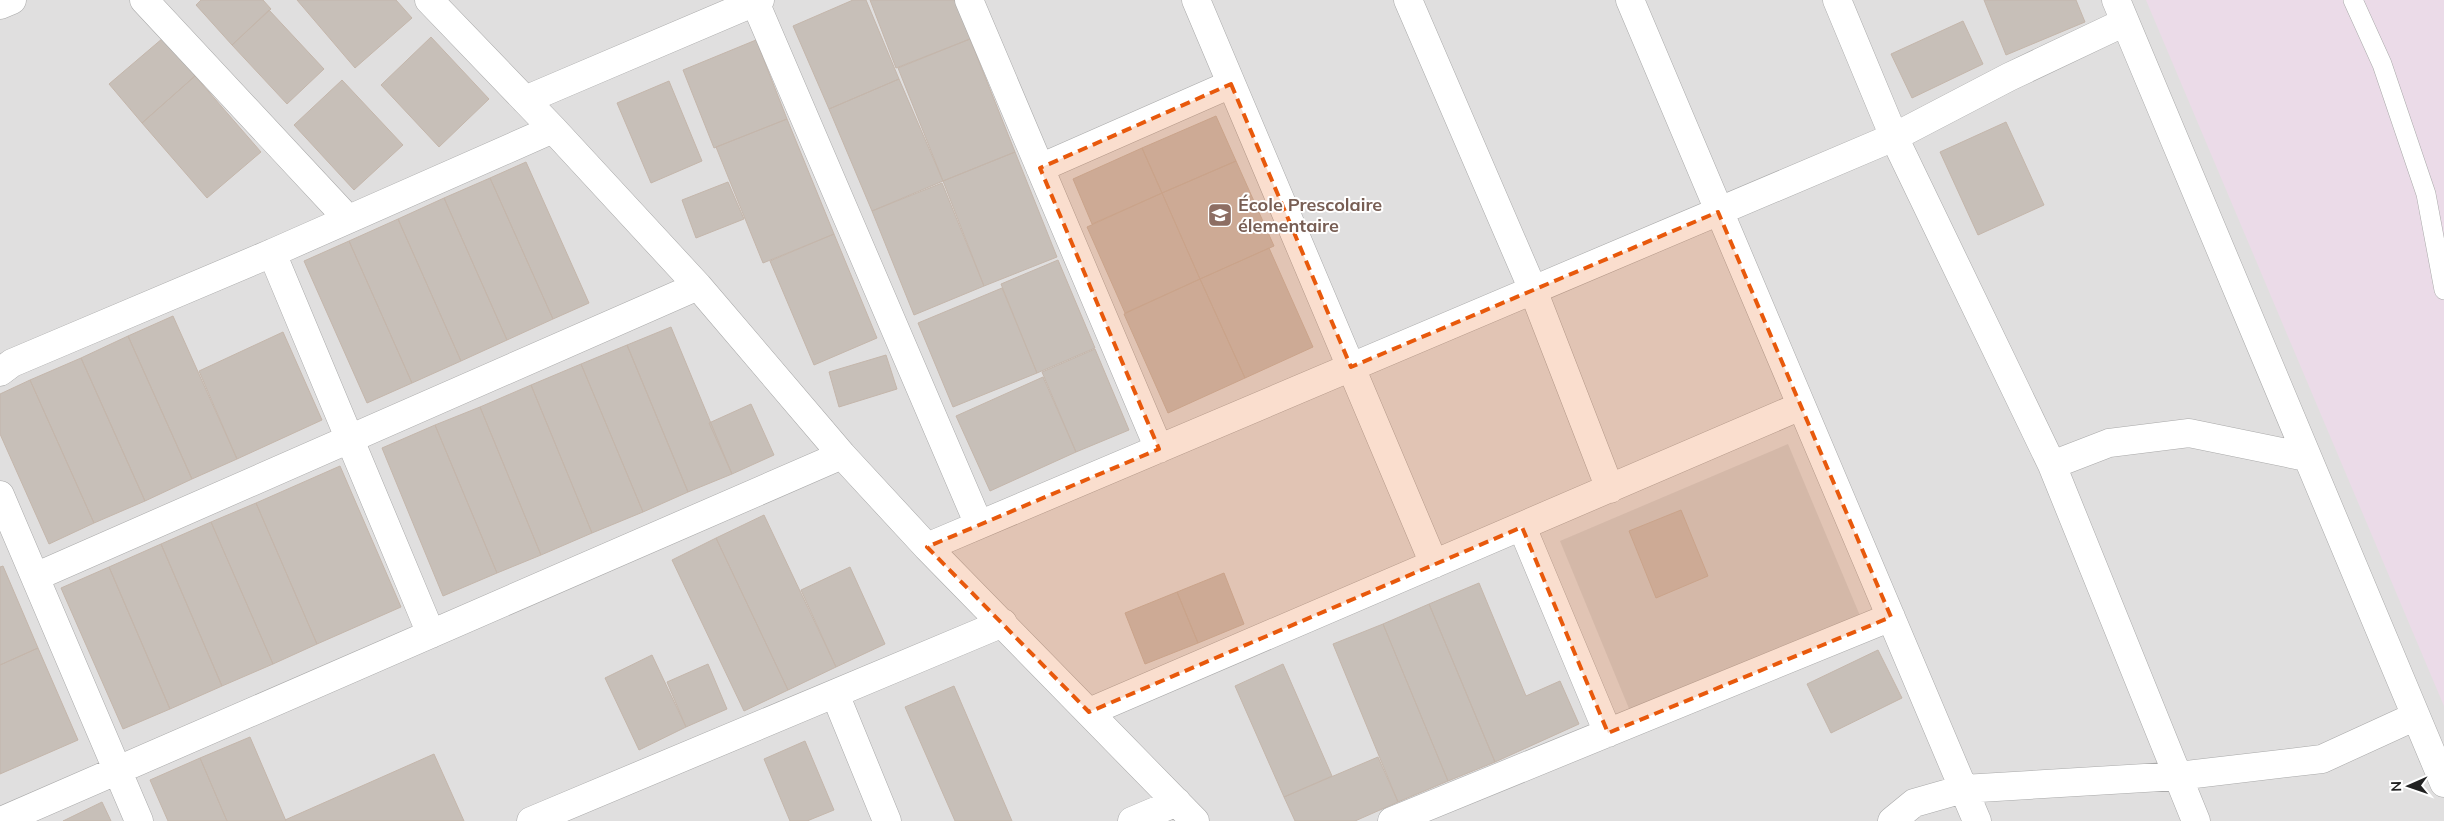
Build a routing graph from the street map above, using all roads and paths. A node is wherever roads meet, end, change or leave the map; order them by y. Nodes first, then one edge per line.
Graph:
1 (12, 0) edge
2 (144, 0) edge
3 (428, 0) edge
4 (969, 0) edge
5 (1196, 0) edge
6 (1408, 0) edge
7 (1630, 0) edge
8 (1837, 0) edge
9 (2354, 0) edge
10 (758, 1) edge
11 (0, 5) edge
12 (2120, 11) edge
13 (1232, 84) junction
14 (525, 100) junction
15 (553, 129) junction
16 (1894, 137) junction
17 (1040, 168) junction
18 (1718, 212) junction
19 (348, 220) junction
20 (272, 253) junction
21 (698, 286) junction
22 (1533, 290) junction
23 (2444, 290) edge
24 (1351, 367) junction
25 (0, 372) edge
26 (1801, 406) junction
27 (350, 439) junction
28 (1159, 449) junction
29 (842, 455) junction
30 (2306, 457) junction
31 (2052, 465) junction
32 (1610, 489) junction
33 (0, 496) edge
34 (979, 525) junction
35 (1522, 526) junction
36 (927, 547) junction
37 (1434, 564) junction
38 (35, 577) junction
39 (1891, 617) junction
40 (1003, 623) junction
41 (431, 634) junction
42 (835, 694) junction
43 (1089, 712) junction
44 (2416, 716) junction
45 (1608, 733) junction
46 (118, 770) junction
47 (2178, 776) junction
48 (2444, 783) edge
49 (1963, 788) junction
50 (1186, 811) edge
51 (1, 821) edge
52 (139, 821) edge
53 (532, 821) edge
54 (887, 821) edge
55 (1132, 821) edge
56 (1392, 821) edge
57 (1892, 821) edge
58 (1977, 821) edge
59 (2196, 821) edge

1 - 11 street
2 - 19 street
3 - 14 street
4 - 17 street
5 - 13 street
6 - 22 street
7 - 18 street
8 - 16 street
9 - 23 lane
10 - 14 street
10 - 34 street
12 - 16 street
12 - 30 street
13 - 17 street
13 - 24 street
14 - 15 street
15 - 19 street
15 - 21 street
16 - 18 street
16 - 31 street
17 - 28 street
18 - 22 street
18 - 26 street
19 - 20 street
20 - 25 street
20 - 27 street
21 - 27 street
21 - 29 street
22 - 24 street
22 - 32 street
24 - 28 street
24 - 37 street
26 - 32 street
26 - 39 street
27 - 38 street
27 - 41 street
28 - 34 street
29 - 36 street
29 - 41 street
30 - 31 street
30 - 44 street
31 - 47 street
32 - 35 street
33 - 38 street
34 - 36 street
35 - 37 street
35 - 45 street
36 - 40 street
37 - 43 street
38 - 46 street
39 - 45 street
39 - 49 street
40 - 42 street
40 - 43 street
41 - 46 street
42 - 53 street
42 - 54 street
43 - 50 street
44 - 47 street
44 - 48 street
45 - 56 street
46 - 51 street
46 - 52 street
47 - 49 street
47 - 59 street
49 - 57 street
49 - 58 street
50 - 55 street

